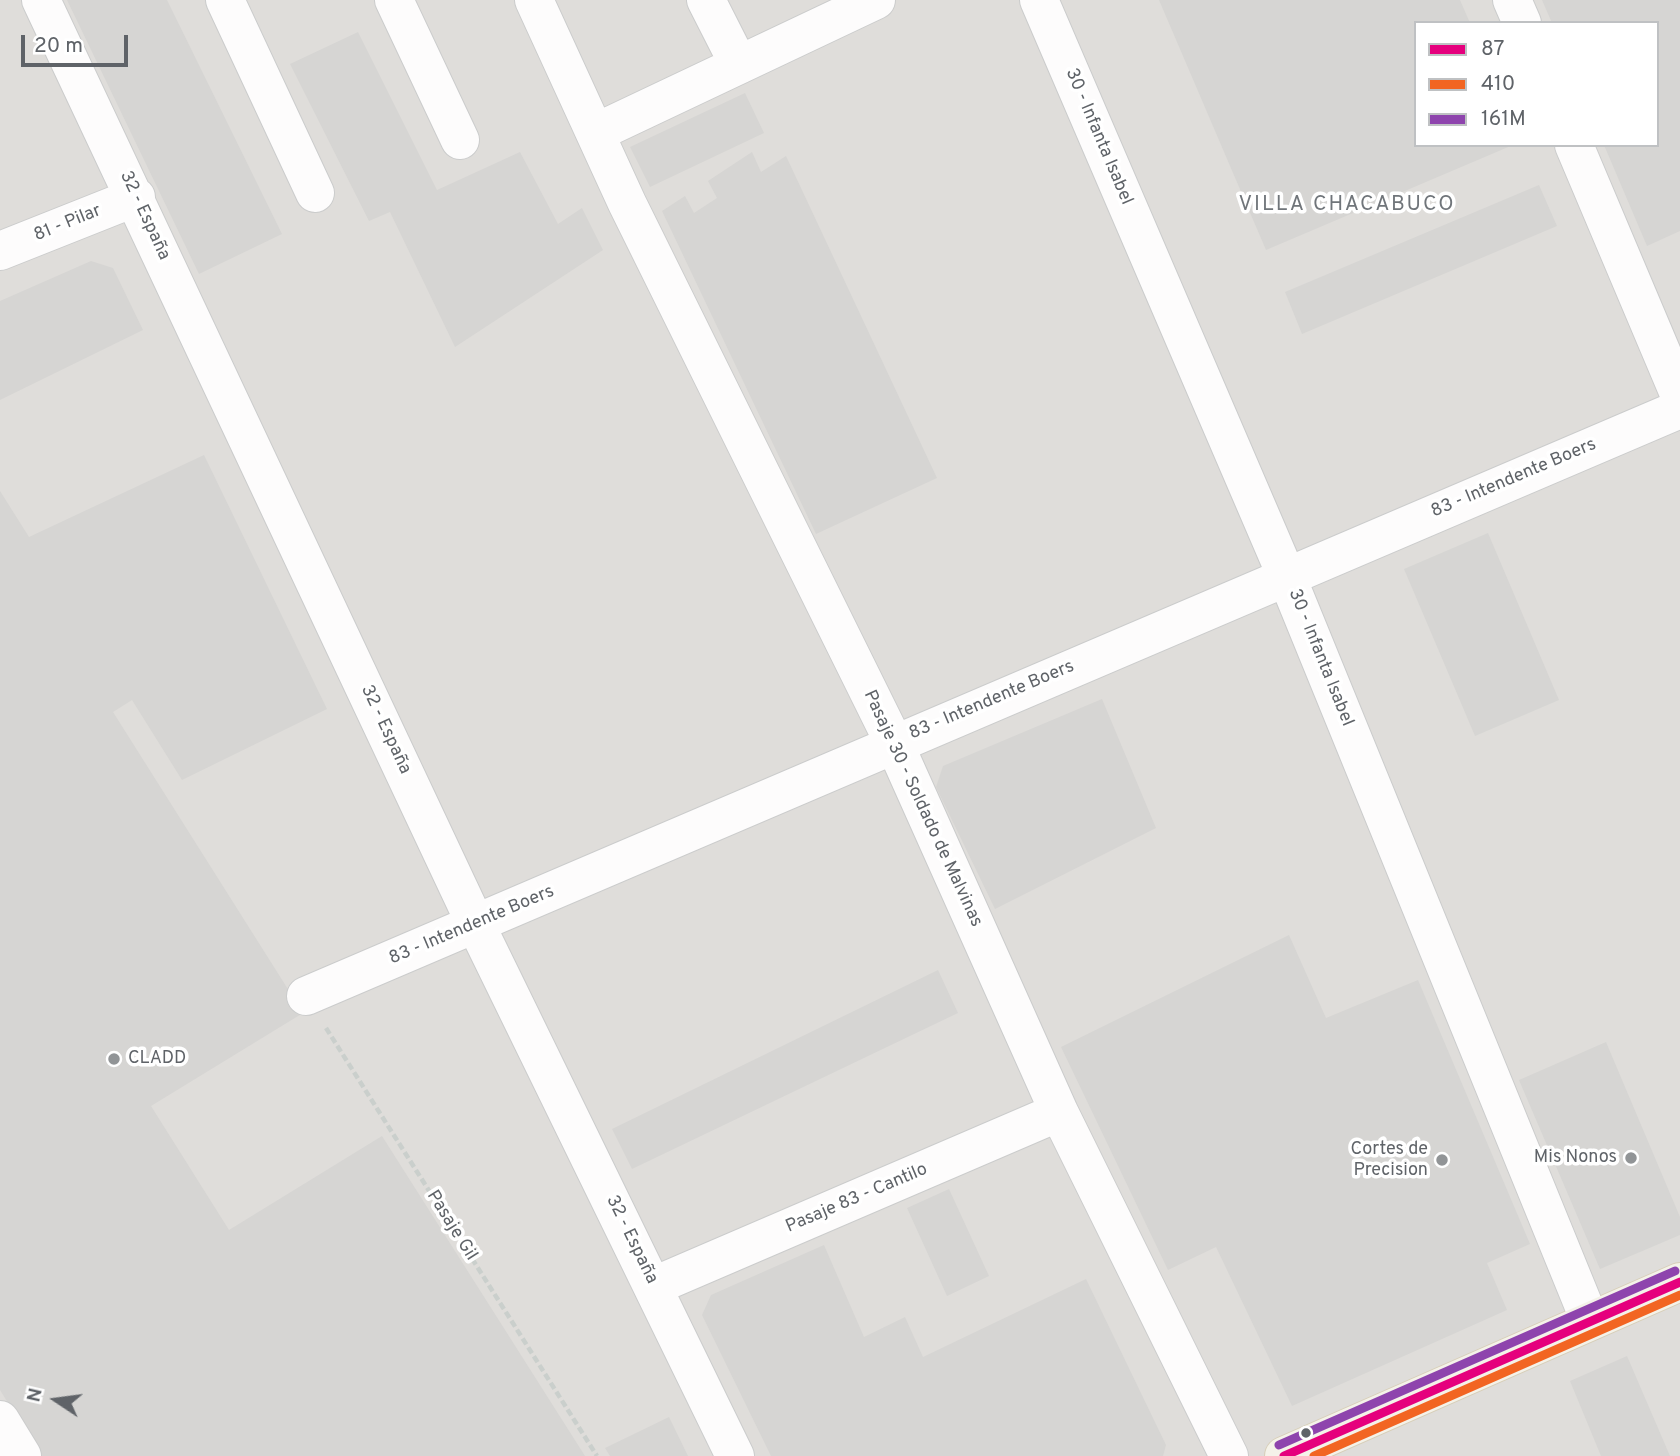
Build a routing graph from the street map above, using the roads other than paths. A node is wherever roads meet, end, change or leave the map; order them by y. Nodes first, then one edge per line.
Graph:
1 (41, 0) edge
2 (225, 0) edge
3 (394, 0) edge
4 (534, 0) edge
5 (706, 0) edge
6 (1039, 0) edge
7 (1512, 0) edge
8 (867, 2) edge
9 (1521, 21) edge
10 (739, 65) junction
11 (595, 133) junction
12 (460, 140) dead end
13 (1575, 147) edge
14 (315, 193) dead end
15 (136, 197) junction
16 (0, 251) edge
17 (1680, 396) edge
18 (1680, 408) edge
19 (1286, 575) junction
20 (894, 743) junction
21 (476, 925) junction
22 (306, 996) road end
23 (1059, 1111) junction
24 (1680, 1282) edge
25 (654, 1286) junction
26 (1590, 1321) junction
27 (0, 1420) edge
28 (22, 1456) edge
29 (735, 1456) edge
30 (1228, 1456) edge
31 (1284, 1456) edge

1 - 15 street, 32 - España
2 - 14 street
3 - 12 street
4 - 11 street, Pasaje 30 - Soldado de Malvinas
5 - 10 street
6 - 19 street, 30 - Infanta Isabel
7 - 9 street
8 - 10 street
10 - 11 street
11 - 20 street, Pasaje 30 - Soldado de Malvinas
13 - 17 street
15 - 16 street, 81 - Pilar
15 - 21 street, 32 - España
18 - 19 street, 83 - Intendente Boers
19 - 20 street, 83 - Intendente Boers
19 - 26 street, 30 - Infanta Isabel
20 - 21 street, 83 - Intendente Boers
20 - 23 street, Pasaje 30 - Soldado de Malvinas
21 - 22 street, 83 - Intendente Boers
21 - 25 street, 32 - España
23 - 25 street, Pasaje 83 - Cantilo
23 - 30 street, Pasaje 30 - Soldado de Malvinas
24 - 26 main road
25 - 29 street, 32 - España
26 - 31 main road
27 - 28 street

